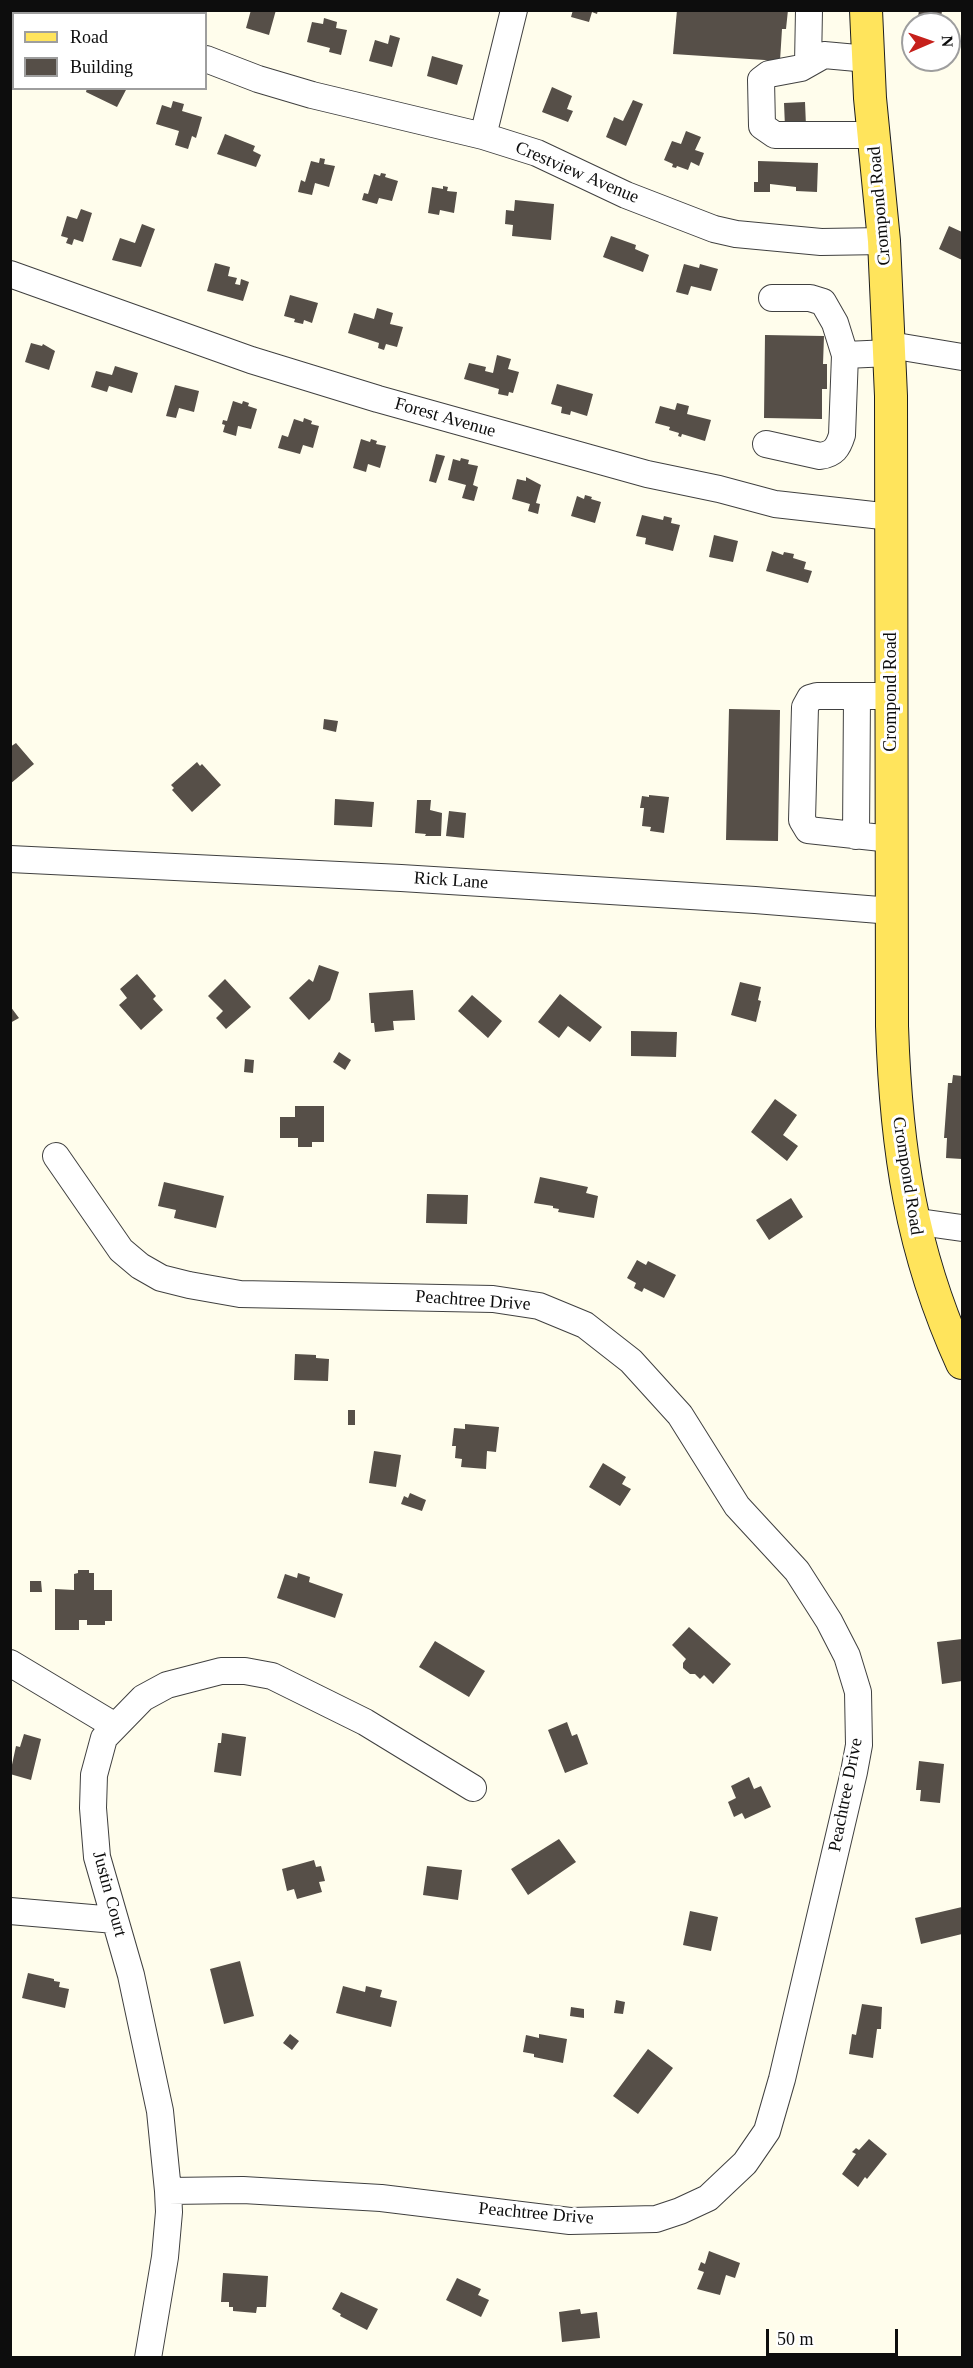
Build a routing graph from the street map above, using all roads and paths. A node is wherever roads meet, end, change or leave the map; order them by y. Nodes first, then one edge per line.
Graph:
1 (514, 10) edge
2 (809, 10) edge
3 (866, 10) edge
4 (207, 59) edge
5 (868, 59) junction
6 (808, 64) junction
7 (874, 135) junction
8 (483, 136) junction
9 (884, 241) junction
10 (10, 274) edge
11 (772, 297) dead end
12 (890, 349) junction
13 (845, 355) junction
14 (963, 357) edge
15 (766, 444) dead end
16 (891, 517) junction
17 (858, 696) junction
18 (891, 696) junction
19 (856, 836) junction
20 (891, 839) junction
21 (10, 859) edge
22 (892, 911) junction
23 (56, 1156) dead end
24 (912, 1221) junction
25 (963, 1228) edge
26 (963, 1363) edge
27 (10, 1663) edge
28 (115, 1726) junction
29 (473, 1788) dead end
30 (10, 1911) edge
31 (115, 1920) junction
32 (168, 2191) junction
33 (148, 2358) edge

1 - 8 street
2 - 6 street
3 - 5 main road, Crompond Road
4 - 8 street, Crestview Avenue
5 - 6 street
5 - 7 main road, Crompond Road
6 - 7 street
7 - 9 main road, Crompond Road
8 - 9 street, Crestview Avenue
9 - 12 main road, Crompond Road
10 - 16 street, Forest Avenue
11 - 13 street
12 - 13 street
12 - 14 street
12 - 16 main road, Crompond Road
13 - 15 street
16 - 18 main road, Crompond Road
17 - 18 street
17 - 19 street
17 - 19 street
18 - 20 main road, Crompond Road
19 - 20 street
20 - 22 main road, Crompond Road
21 - 22 street, Rick Lane
22 - 24 main road, Crompond Road
23 - 32 street, Peachtree Drive
24 - 25 street
24 - 26 main road, Crompond Road
27 - 28 street
28 - 29 street, Justin Court
28 - 31 street, Justin Court
30 - 31 street
31 - 32 street, Justin Court
32 - 33 street, Justin Court

